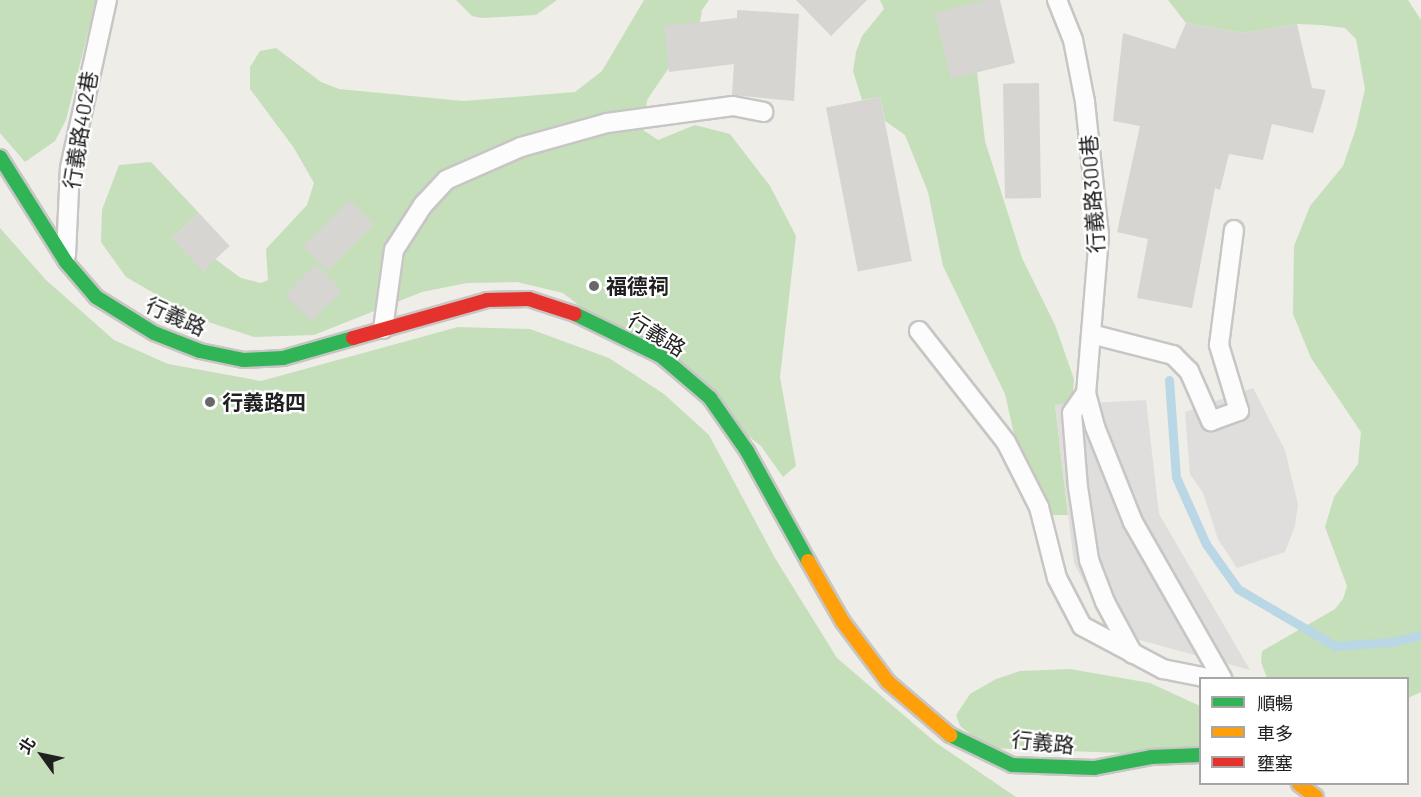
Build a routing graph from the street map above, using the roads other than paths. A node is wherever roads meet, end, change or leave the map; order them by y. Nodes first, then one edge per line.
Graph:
1 (107, 0) edge
2 (1057, 0) edge
3 (763, 112) dead end
4 (0, 157) edge
5 (1234, 230) dead end
6 (66, 262) junction
7 (383, 329) junction
8 (919, 331) dead end
9 (1091, 334) junction
10 (1086, 393) junction
11 (1134, 656) junction
12 (1203, 677) edge
13 (1221, 677) edge
14 (1199, 755) edge
15 (1301, 785) edge
16 (1316, 797) edge

1 - 6 lane, 行義路402巷
2 - 9 lane, 行義路300巷
3 - 7 lane
4 - 6 street, 行義路
5 - 9 lane
6 - 7 street, 行義路
7 - 14 street, 行義路
8 - 11 lane
9 - 10 lane, 行義路300巷
10 - 11 lane, 行義路300巷
10 - 13 lane, 行義路300巷
11 - 12 lane
15 - 16 street

